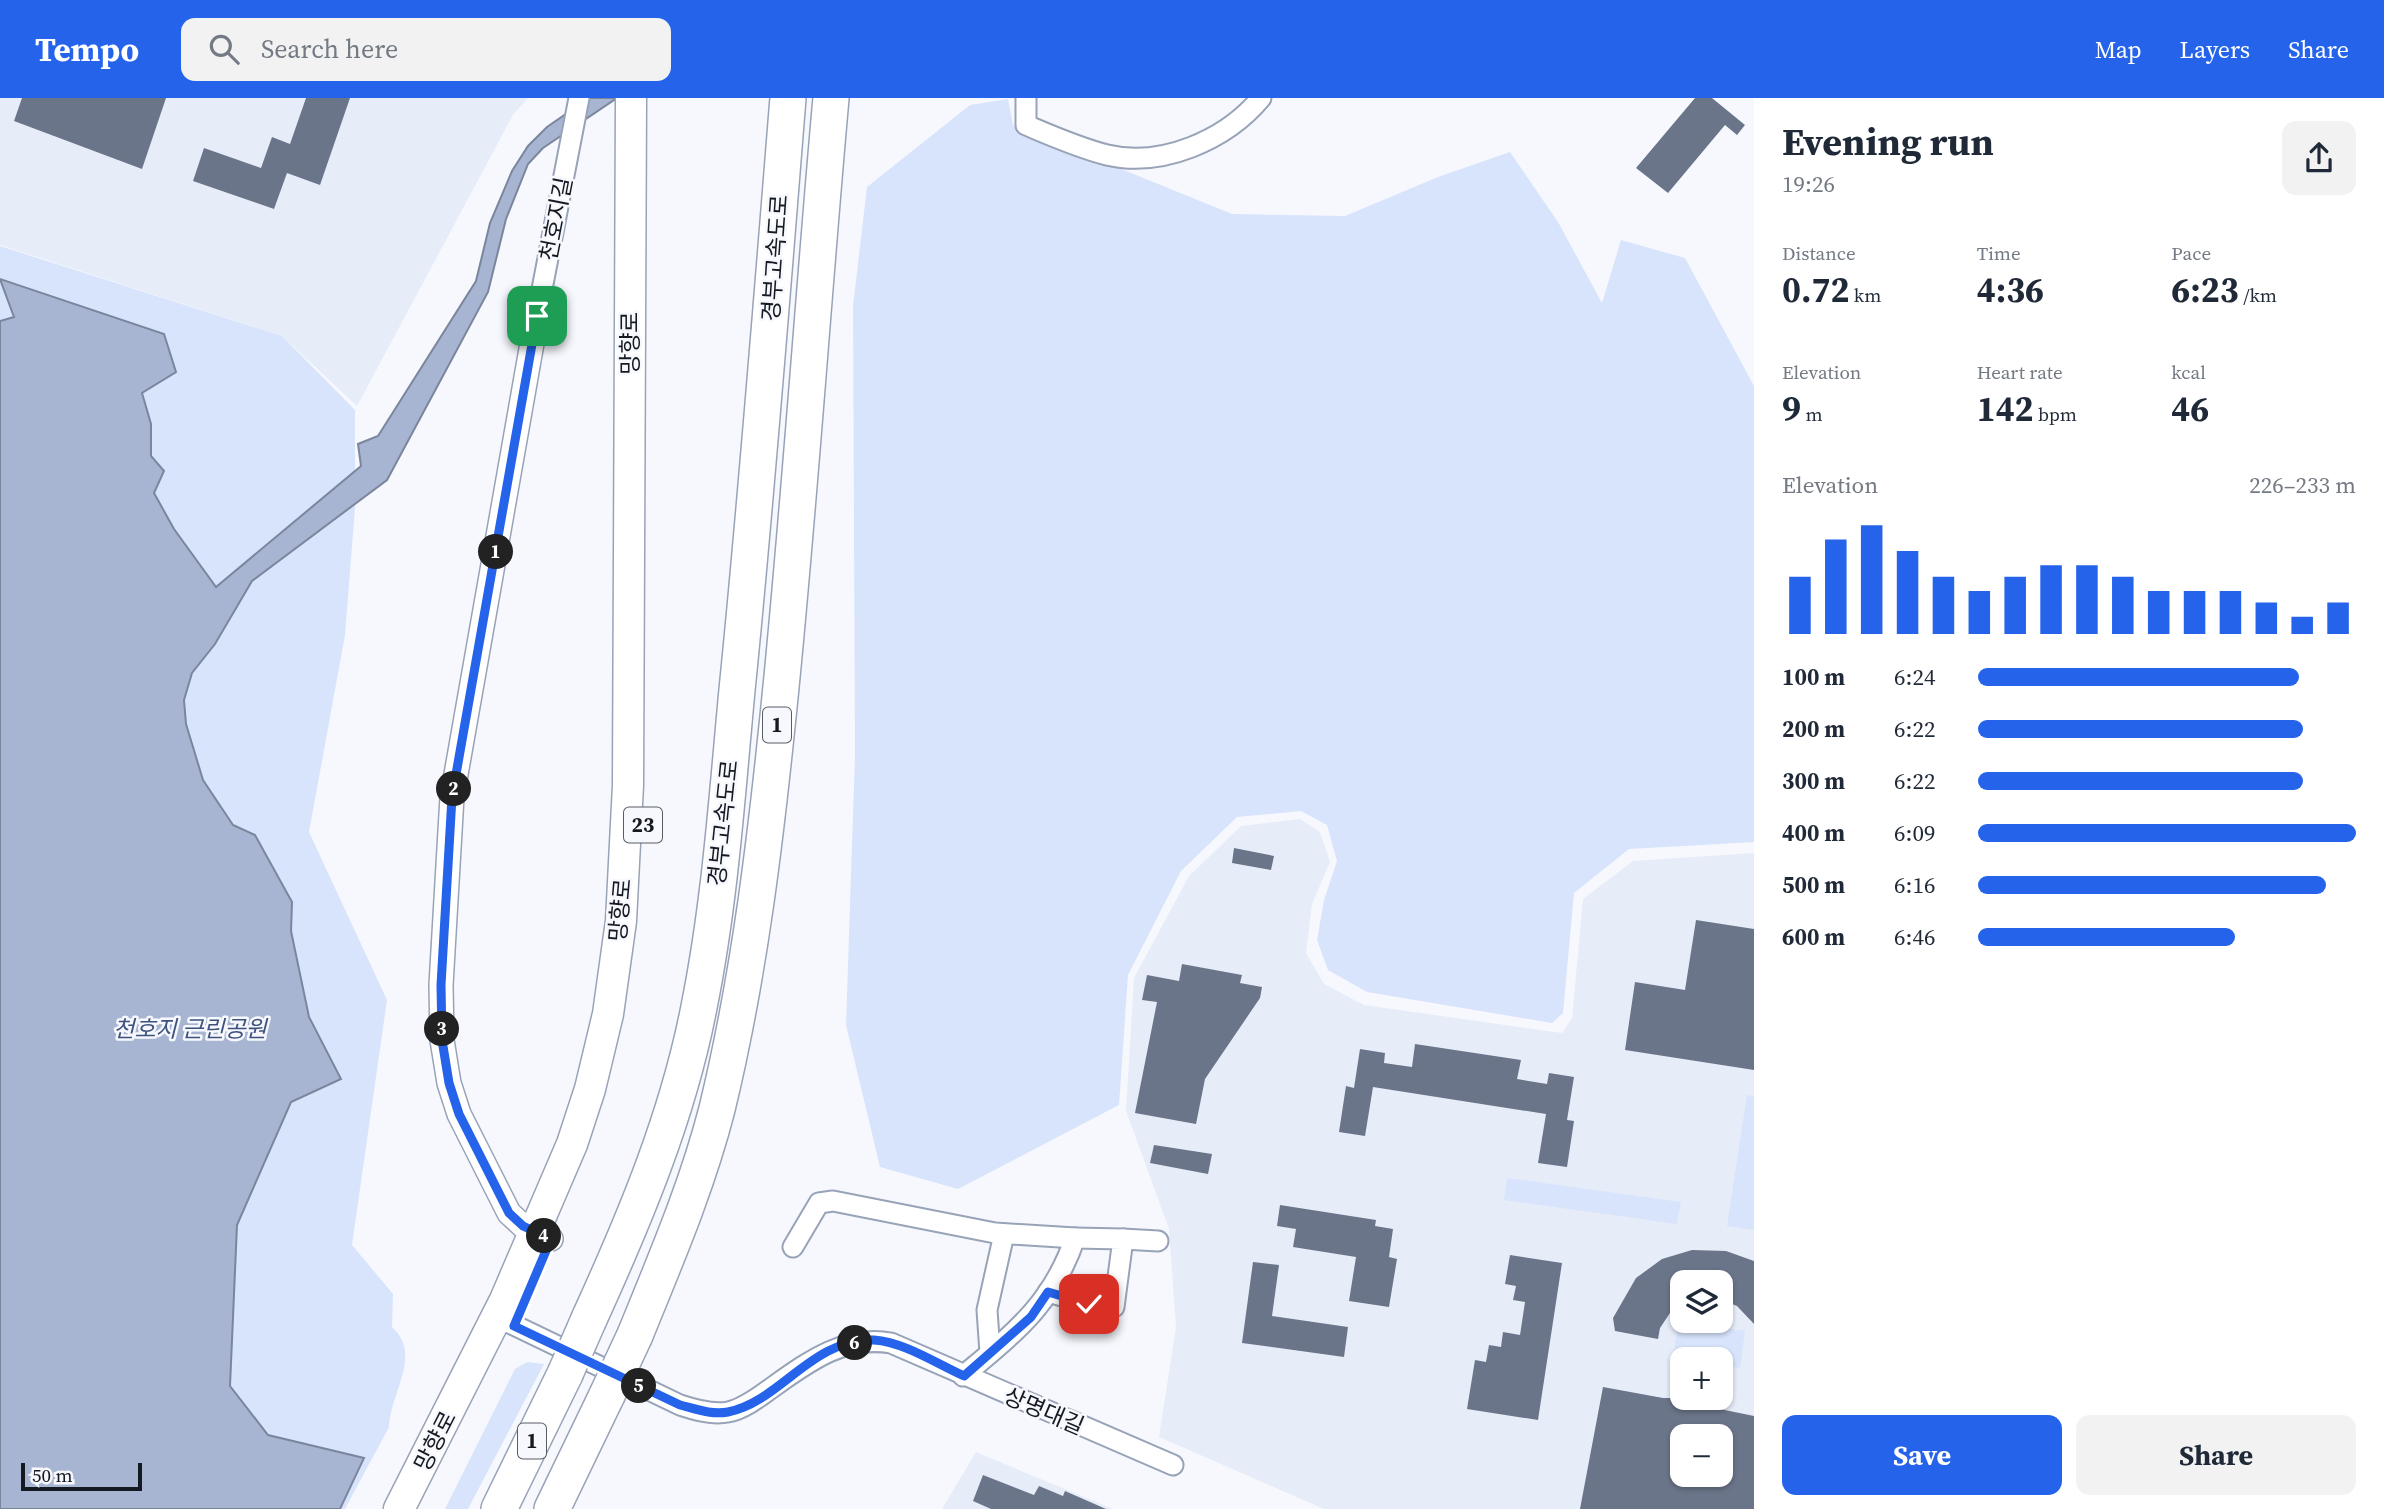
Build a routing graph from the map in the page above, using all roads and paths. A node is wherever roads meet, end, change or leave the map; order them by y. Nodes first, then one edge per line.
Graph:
1 (579, 98) edge
2 (788, 98) edge
3 (831, 98) edge
4 (1026, 98) edge
5 (1261, 98) edge
6 (637, 102) edge
7 (537, 316) joint
8 (1004, 1234) junction
9 (543, 1235) junction
10 (1075, 1238) junction
11 (1123, 1239) junction
12 (1158, 1241) dead end
13 (793, 1247) dead end
14 (1048, 1292) junction
15 (506, 1322) junction
16 (990, 1353) junction
17 (964, 1376) junction
18 (1173, 1465) dead end
19 (399, 1509) edge
20 (420, 1509) edge
21 (499, 1509) edge
22 (552, 1509) edge

1 - 7 street, 천호지길
2 - 21 highway, 경부고속도로 / 1, bridge
3 - 22 highway, 경부고속도로 / 1, bridge
4 - 5 street
6 - 9 main road, 망향로 / 23
7 - 9 street, 천호지길
8 - 10 street
8 - 13 street
8 - 16 street
9 - 15 main road, 망향로 / 23
10 - 11 street
10 - 14 street
11 - 12 street
11 - 14 street
14 - 16 street
15 - 17 street, 상명대길
15 - 19 main road, 망향로 / 23
15 - 20 main road, 망향로 / 23
16 - 17 street
17 - 18 street, 상명대길

